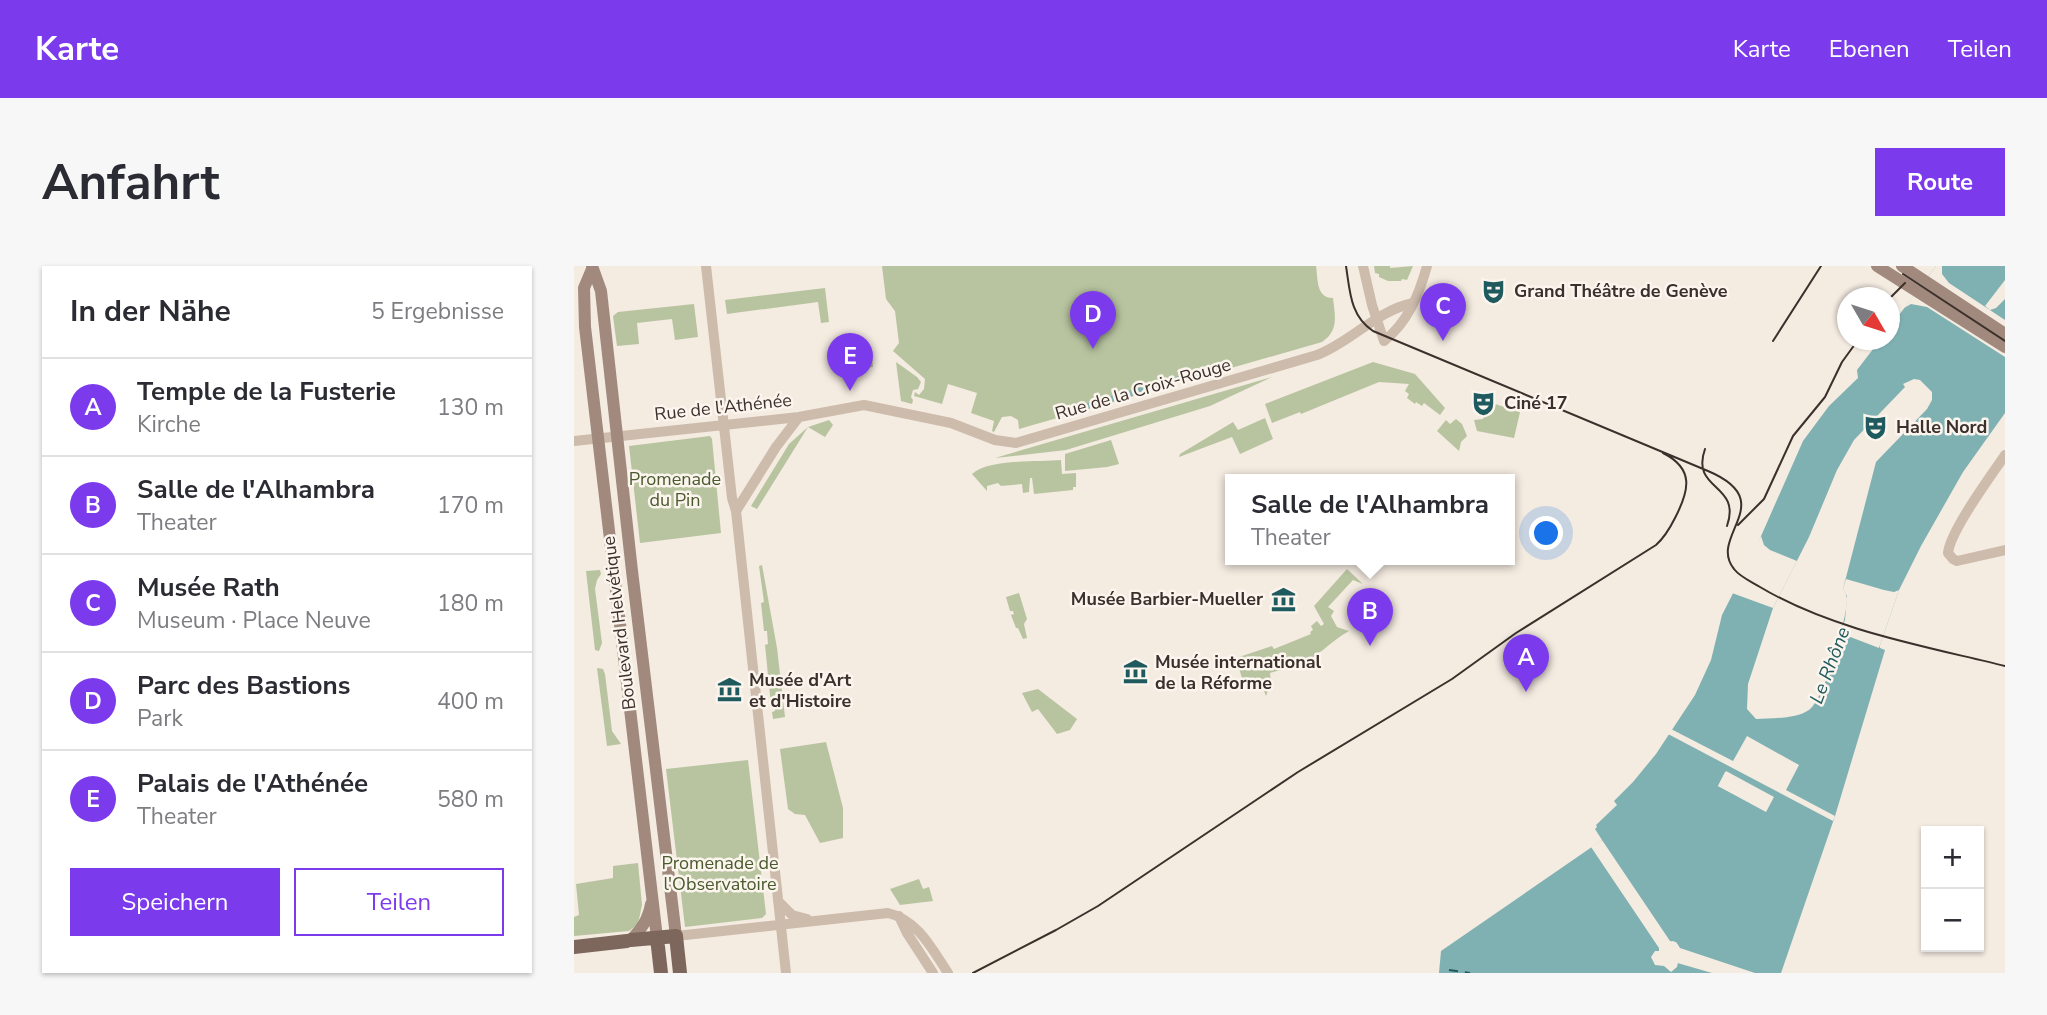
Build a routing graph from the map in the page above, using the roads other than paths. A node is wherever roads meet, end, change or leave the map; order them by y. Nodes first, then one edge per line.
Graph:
1 (706, 266) edge
2 (1363, 266) edge
3 (1427, 266) edge
4 (1877, 266) edge
5 (1902, 266) edge
6 (592, 268) edge
7 (1921, 286) junction
8 (1413, 303) junction
9 (574, 318) edge
10 (1376, 319) junction
11 (585, 327) junction
12 (2005, 334) edge
13 (2005, 347) edge
14 (799, 417) junction
15 (933, 418) joint
16 (724, 425) junction
17 (617, 436) junction
18 (600, 438) junction
19 (574, 441) edge
20 (2005, 455) edge
21 (736, 511) junction
22 (2005, 550) edge
23 (653, 897) junction
24 (778, 901) junction
25 (899, 916) junction
26 (810, 920) junction
27 (780, 924) junction
28 (676, 936) junction
29 (657, 938) junction
30 (629, 940) junction
31 (574, 947) edge
32 (661, 973) edge
33 (680, 973) edge
34 (786, 973) edge
35 (933, 973) edge
36 (948, 973) edge

1 - 16 street
2 - 10 street
3 - 8 street
4 - 7 main road
5 - 7 main road
6 - 11 main road, Boulevard Helvétique
6 - 17 main road, Boulevard Helvétique
7 - 12 main road
7 - 13 main road
8 - 10 street, Rue de la Croix-Rouge
8 - 10 street
9 - 11 street
10 - 15 street, Rue de la Croix-Rouge
11 - 18 main road, Boulevard Helvétique
14 - 15 street, Rue de l'Athénée
14 - 16 street, Rue de l'Athénée
14 - 21 street
16 - 17 street, Rue de l'Athénée
16 - 21 street
17 - 18 street, Rue de l'Athénée
17 - 28 main road, Boulevard Helvétique
18 - 19 street, Rue de l'Athénée
18 - 23 main road, Boulevard Helvétique
20 - 22 street
21 - 24 street
23 - 29 main road, Boulevard Helvétique
23 - 30 main road
24 - 26 street
24 - 27 street
25 - 26 street
25 - 35 street
25 - 36 street
26 - 27 street
27 - 28 street
27 - 34 street
28 - 29 main road
28 - 33 main road, Boulevard Helvétique
29 - 30 main road
29 - 32 main road, Boulevard Helvétique
30 - 31 main road

